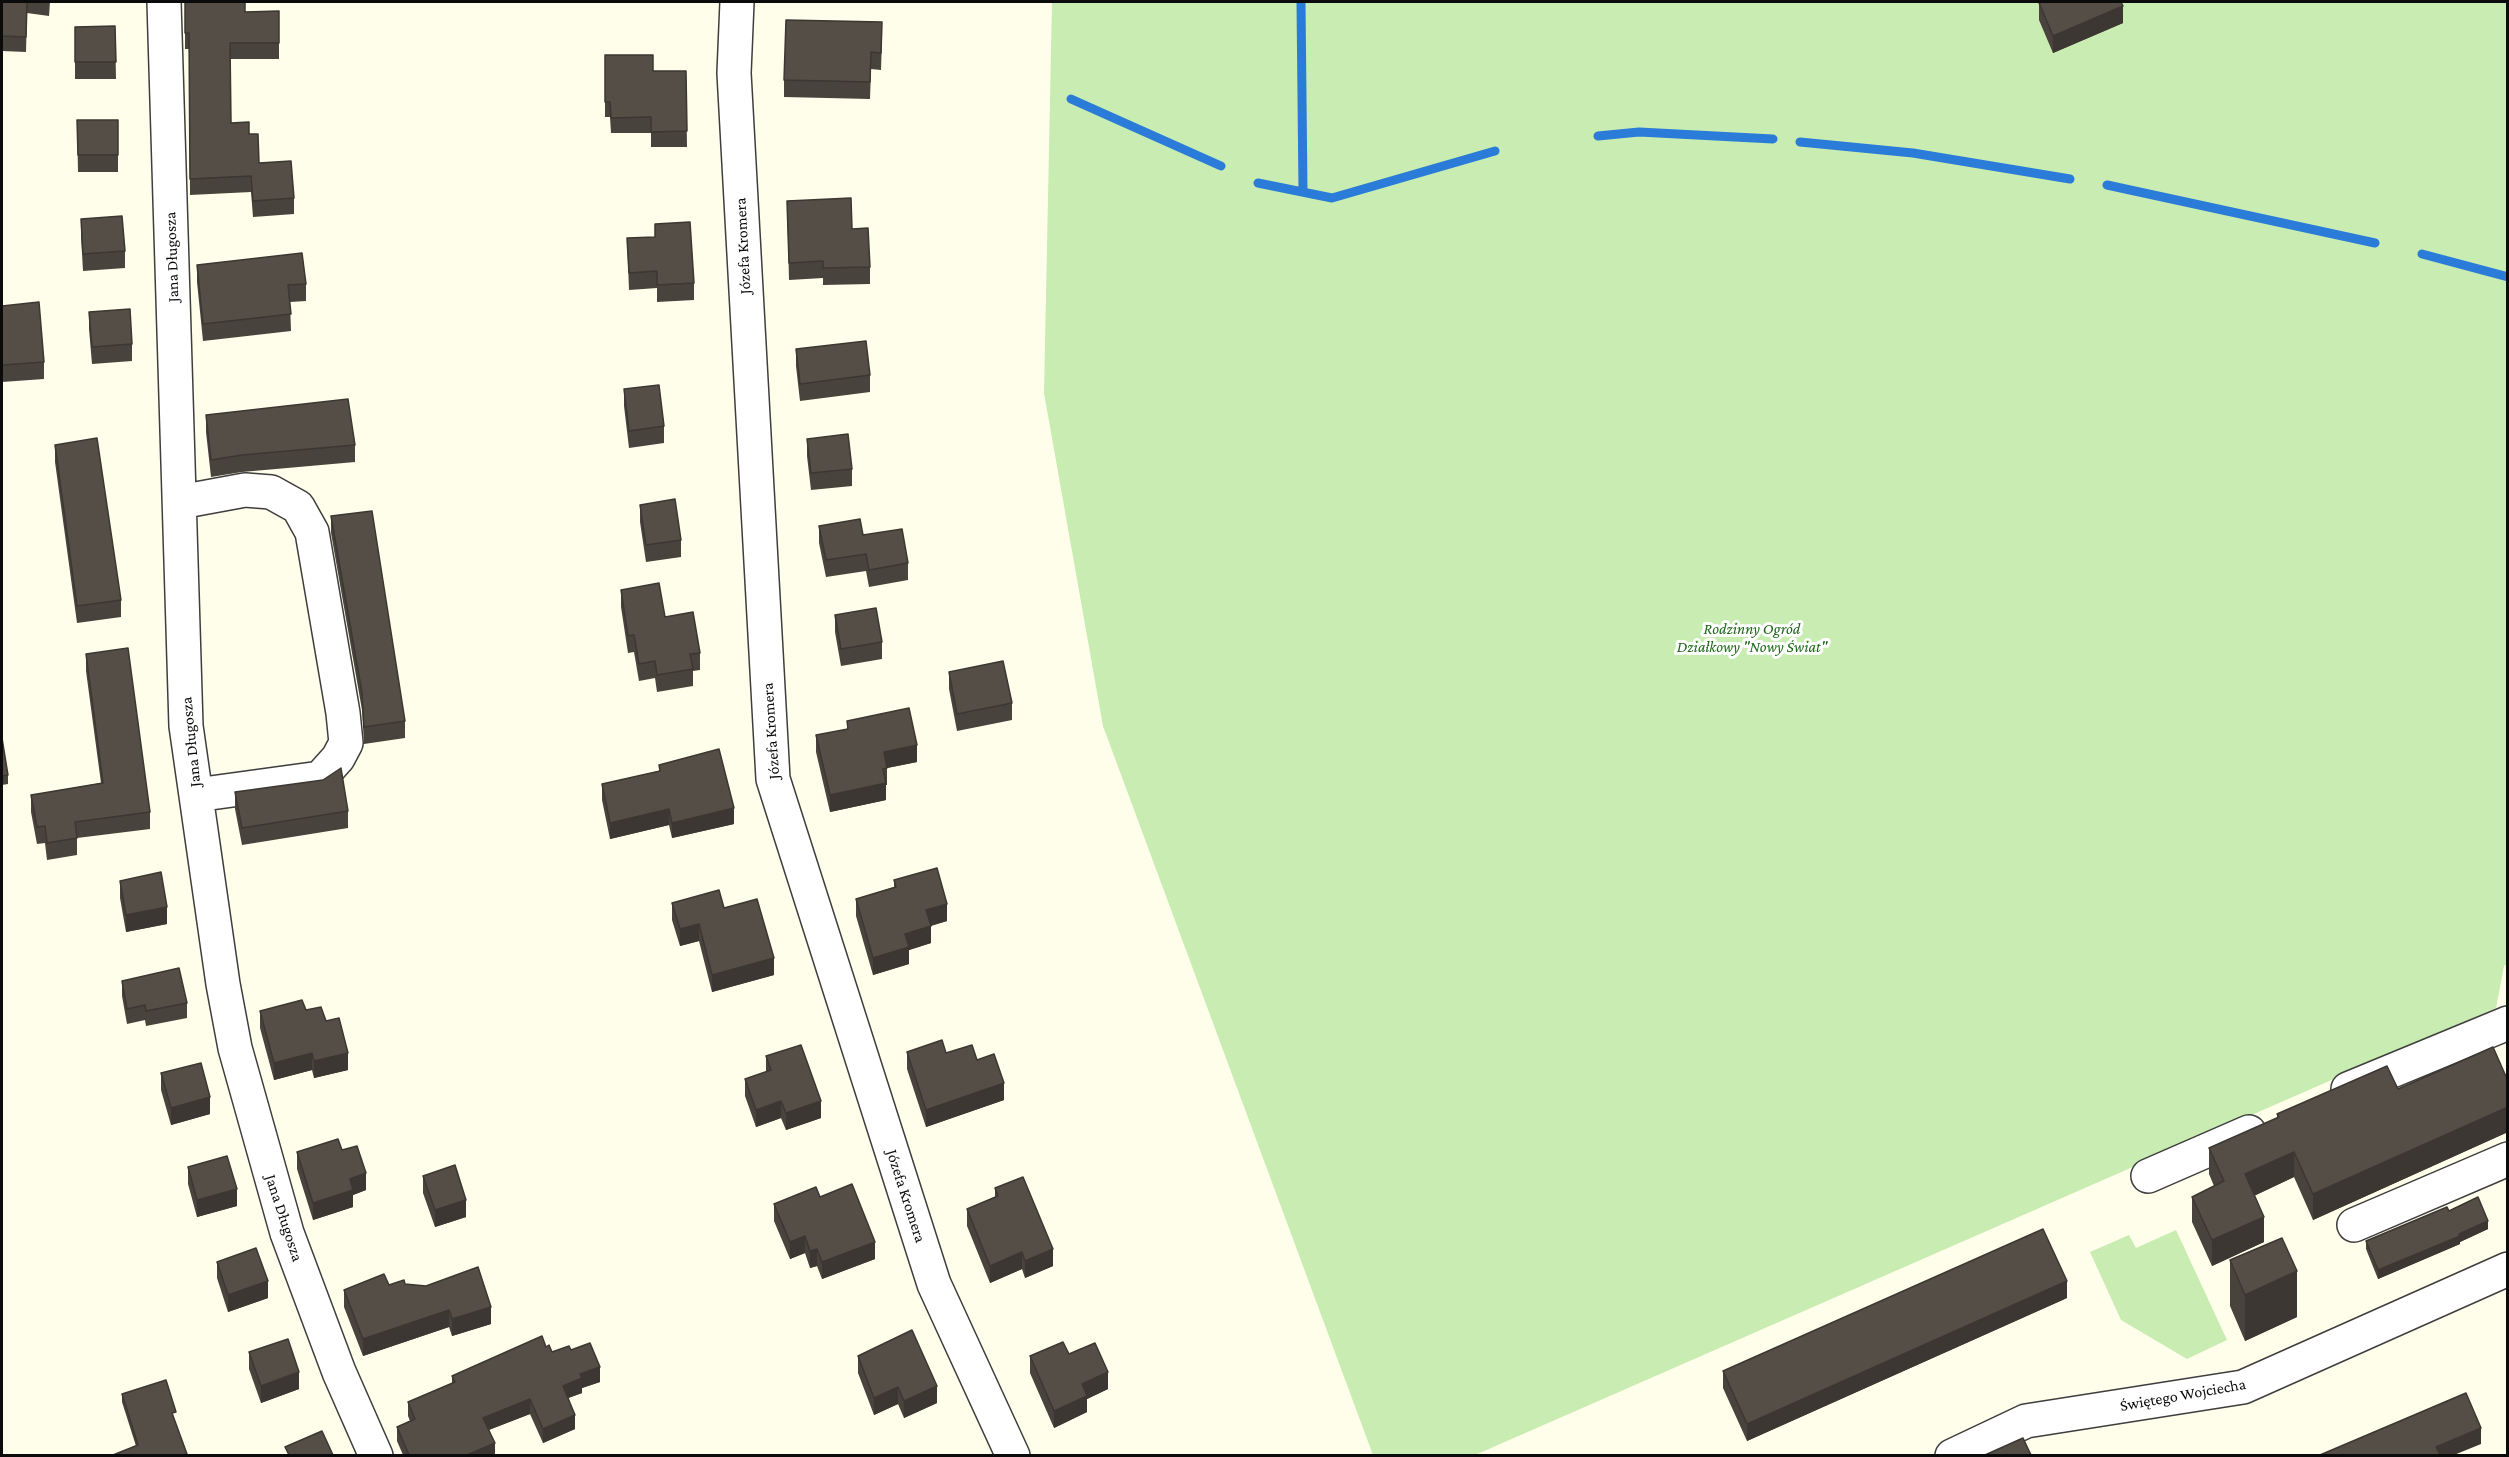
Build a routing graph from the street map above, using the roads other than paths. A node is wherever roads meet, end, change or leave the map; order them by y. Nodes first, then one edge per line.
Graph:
1 (164, 2) edge
2 (737, 2) edge
3 (180, 502) junction
4 (196, 795) junction
5 (2508, 1023) edge
6 (2322, 1100) edge
7 (2278, 1119) edge
8 (2508, 1159) edge
9 (2148, 1176) dead end
10 (2354, 1225) dead end
11 (2508, 1269) edge
12 (376, 1455) edge
13 (1013, 1455) edge
14 (1952, 1455) edge

1 - 3 street, Jana Długosza
2 - 13 street, Józefa Kromera
3 - 4 street, Jana Długosza
3 - 4 street
4 - 12 street, Jana Długosza
5 - 6 street
7 - 9 street
8 - 10 street
11 - 14 street, Świętego Wojciecha

